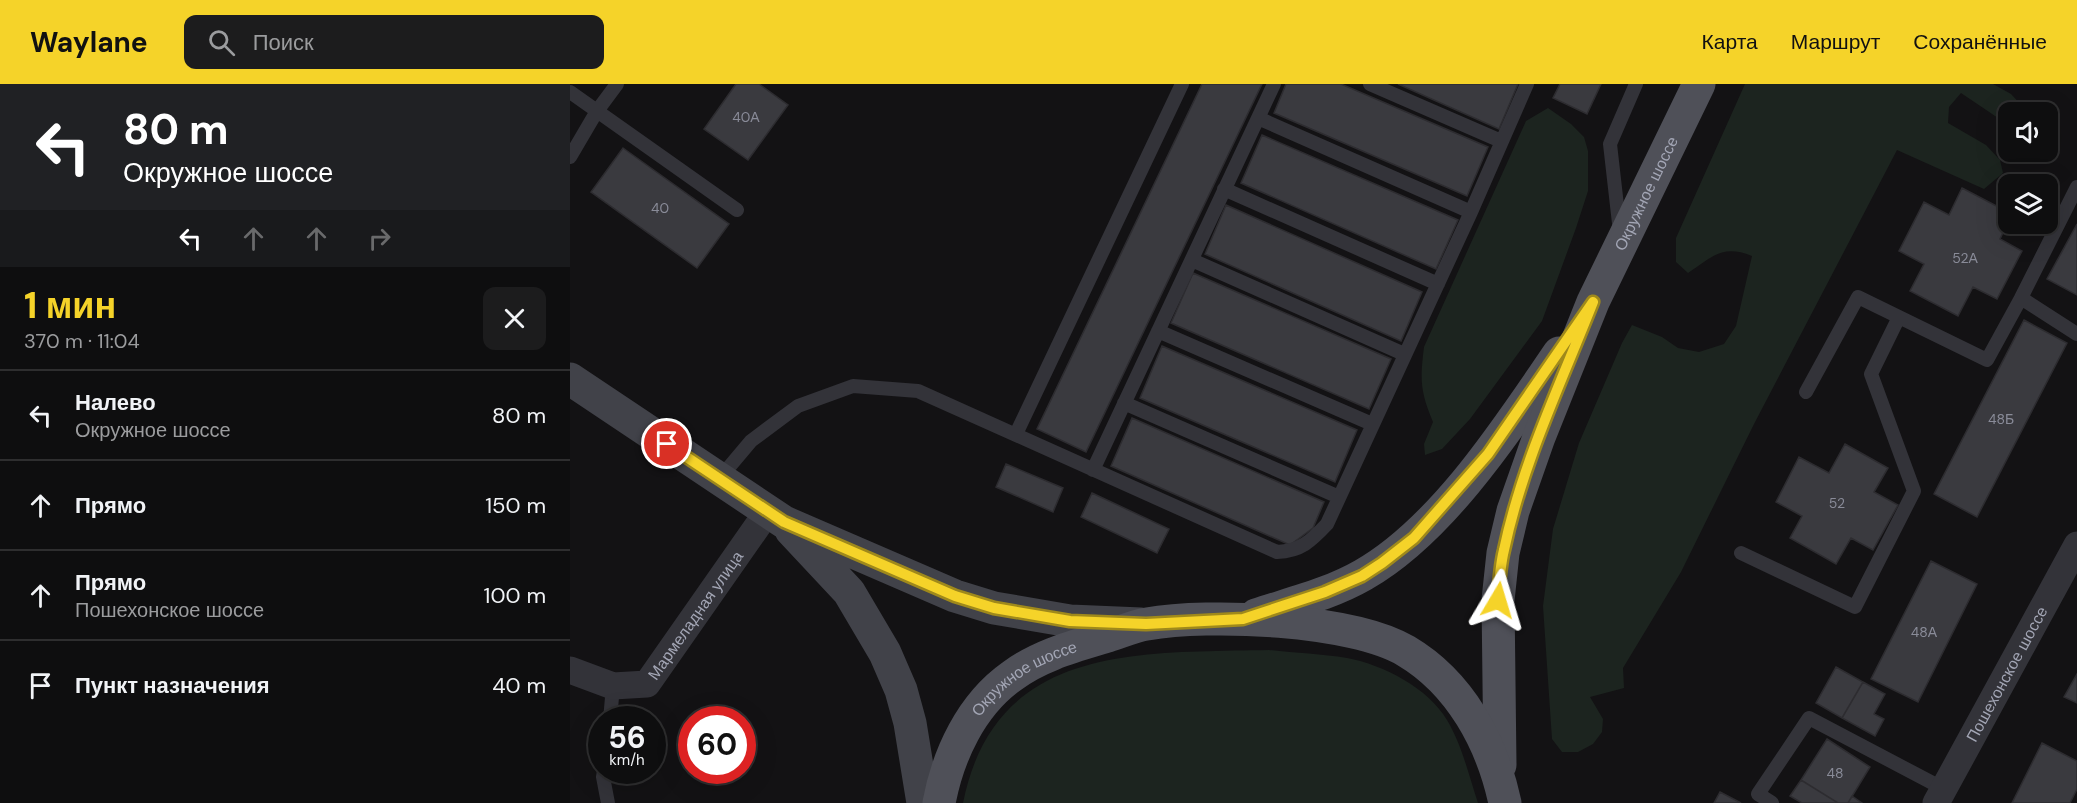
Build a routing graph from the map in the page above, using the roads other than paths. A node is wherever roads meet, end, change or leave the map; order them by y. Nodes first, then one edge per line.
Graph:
1 (617, 84) edge
2 (1182, 84) edge
3 (1274, 84) edge
4 (1370, 84) edge
5 (1527, 84) edge
6 (1636, 84) edge
7 (1699, 84) edge
8 (570, 92) edge
9 (597, 111) junction
10 (1258, 118) junction
11 (1501, 141) junction
12 (570, 157) edge
13 (2077, 187) edge
14 (1224, 189) junction
15 (737, 210) dead end
16 (1471, 212) junction
17 (1621, 242) junction
18 (1192, 260) junction
19 (1438, 284) junction
20 (2021, 298) junction
21 (1593, 302) junction
22 (1899, 317) junction
23 (1158, 331) junction
24 (2077, 334) edge
25 (1404, 354) junction
26 (570, 379) edge
27 (1806, 392) dead end
28 (1124, 403) junction
29 (1372, 424) junction
30 (1016, 434) junction
31 (1093, 470) junction
32 (719, 479) junction
33 (1340, 497) junction
34 (776, 517) junction
35 (2077, 545) edge
36 (1741, 553) dead end
37 (1243, 619) junction
38 (1146, 624) junction
39 (570, 670) edge
40 (613, 686) junction
41 (611, 706) edge
42 (606, 784) edge
43 (1503, 794) edge
44 (1940, 796) edge
45 (608, 803) edge
46 (923, 803) edge
47 (939, 803) edge
48 (1772, 803) edge

1 - 9 lane
2 - 30 lane
3 - 10 lane
4 - 11 lane
5 - 11 lane
6 - 17 lane
7 - 17 main road, Окружное шоссе
8 - 9 lane
9 - 12 lane
9 - 15 lane
10 - 14 lane
10 - 16 lane
11 - 16 lane
13 - 20 lane
14 - 18 lane
14 - 19 lane
16 - 19 lane
17 - 21 main road, Окружное шоссе
18 - 23 lane
18 - 25 lane
19 - 25 lane
20 - 22 lane
20 - 24 lane
21 - 37 main road, Окружное шоссе
21 - 43 main road, Окружное шоссе
22 - 27 lane
22 - 36 lane
23 - 28 lane
23 - 29 lane
25 - 29 lane
26 - 32 street
28 - 31 lane
28 - 33 lane
29 - 33 lane
30 - 31 lane
30 - 32 lane
31 - 33 lane
32 - 34 street
34 - 38 street
34 - 40 street, Мармеладная улица
34 - 46 street
35 - 44 street, Пошехонское шоссе
37 - 38 main road, Окружное шоссе
37 - 43 main road, Окружное шоссе
38 - 47 main road, Окружное шоссе
39 - 40 street, Мармеладная улица
40 - 41 lane
42 - 45 lane
44 - 48 lane

